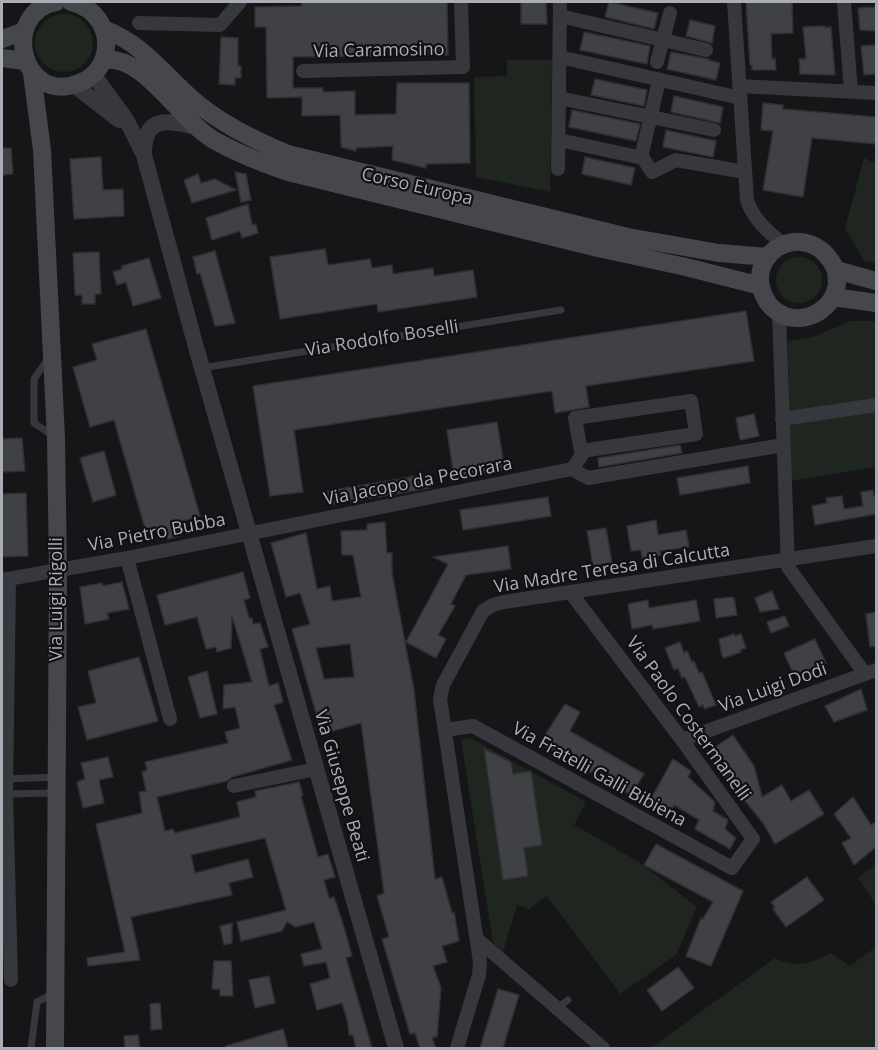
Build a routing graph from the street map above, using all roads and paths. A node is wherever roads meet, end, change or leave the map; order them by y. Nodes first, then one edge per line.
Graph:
1 (54, 2) edge
2 (240, 2) edge
3 (461, 2) edge
4 (560, 2) edge
5 (734, 2) edge
6 (844, 2) edge
7 (79, 3) edge
8 (670, 13) dead end
9 (560, 16) junction
10 (139, 23) dead end
11 (104, 29) junction
12 (22, 32) junction
13 (2, 39) edge
14 (663, 40) junction
15 (706, 50) dead end
16 (560, 57) junction
17 (2, 58) edge
18 (657, 63) dead end
19 (28, 67) junction
20 (98, 67) junction
21 (303, 71) dead end
22 (659, 80) junction
23 (65, 86) junction
24 (851, 91) junction
25 (740, 92) junction
26 (876, 93) edge
27 (559, 98) junction
28 (651, 117) junction
29 (196, 127) junction
30 (714, 130) dead end
31 (133, 132) junction
32 (559, 140) junction
33 (42, 150) junction
34 (144, 154) junction
35 (641, 158) junction
36 (558, 169) dead end
37 (745, 172) junction
38 (783, 244) junction
39 (768, 257) junction
40 (836, 270) junction
41 (876, 281) edge
42 (761, 286) junction
43 (833, 297) junction
44 (876, 303) edge
45 (561, 310) dead end
46 (779, 313) junction
47 (202, 368) junction
48 (876, 405) edge
49 (782, 419) junction
50 (783, 445) junction
51 (581, 451) junction
52 (572, 469) junction
53 (249, 533) junction
54 (876, 546) edge
55 (127, 558) junction
56 (786, 560) junction
57 (58, 570) junction
58 (5, 580) edge
59 (571, 593) junction
60 (871, 672) edge
61 (170, 719) dead end
62 (445, 730) junction
63 (682, 740) junction
64 (316, 770) junction
65 (6, 779) junction
66 (57, 785) junction
67 (234, 786) dead end
68 (6, 794) junction
69 (732, 868) joint
70 (477, 939) junction
71 (11, 980) dead end
72 (55, 993) junction
73 (568, 1000) dead end
74 (556, 1009) junction
75 (31, 1048) edge
76 (55, 1048) edge
77 (396, 1048) edge
78 (457, 1048) edge
79 (603, 1048) edge

1 - 12 main road
2 - 10 street
3 - 21 street, Via Caramosino
4 - 9 street
5 - 25 street
6 - 24 street
7 - 11 main road
8 - 14 street
9 - 14 street
9 - 16 street
11 - 20 main road
11 - 39 main road, Corso Europa
12 - 13 main road
12 - 19 main road
14 - 15 street
14 - 18 street
16 - 22 street
16 - 27 street
17 - 19 main road
19 - 23 main road
19 - 33 main road, Via Luigi Rigolli
20 - 23 main road
20 - 29 main road, Corso Europa
20 - 31 street
22 - 25 street
22 - 28 street
23 - 31 street
23 - 33 main road, Via Luigi Rigolli
24 - 25 street
24 - 26 street
25 - 37 street
27 - 28 street
27 - 32 street
28 - 30 street
28 - 35 street
29 - 34 street, Corso Europa
29 - 42 main road, Corso Europa
31 - 34 street
32 - 35 street
32 - 36 street
33 - 57 main road, Via Luigi Rigolli
34 - 47 street
35 - 37 street
37 - 38 street
38 - 39 main road
38 - 40 main road
39 - 42 main road
40 - 41 main road
40 - 43 main road
42 - 46 main road
43 - 44 main road
43 - 46 main road
45 - 47 lane, Via Rodolfo Boselli
46 - 49 street
47 - 53 street
48 - 49 street
49 - 50 street
50 - 52 street
50 - 56 street
51 - 51 street
51 - 52 street
52 - 53 street, Via Jacopo da Pecorara
53 - 55 street, Via Pietro Bubba
53 - 64 street, Via Giuseppe Beati
54 - 56 street, Via Madre Teresa di Calcutta
55 - 57 street, Via Pietro Bubba
55 - 61 street
56 - 59 street, Via Madre Teresa di Calcutta
56 - 60 street
57 - 58 street, Via Pietro Bubba
57 - 66 main road, Via Luigi Rigolli
58 - 65 street
59 - 62 street, Via Madre Teresa di Calcutta
59 - 63 street, Via Paolo Costermanelli
60 - 63 street, Via Luigi Dodi
62 - 69 street, Via Fratelli Galli Bibiena
62 - 70 street, Via Madre Teresa di Calcutta
63 - 69 street, Via Paolo Costermanelli
64 - 67 street
64 - 77 street, Via Giuseppe Beati
65 - 66 lane
65 - 68 street
66 - 68 lane
66 - 72 main road, Via Luigi Rigolli
68 - 71 street
70 - 74 street
70 - 78 street, Via Madre Teresa di Calcutta
72 - 75 lane
72 - 76 main road, Via Luigi Rigolli
73 - 74 lane
74 - 79 street

